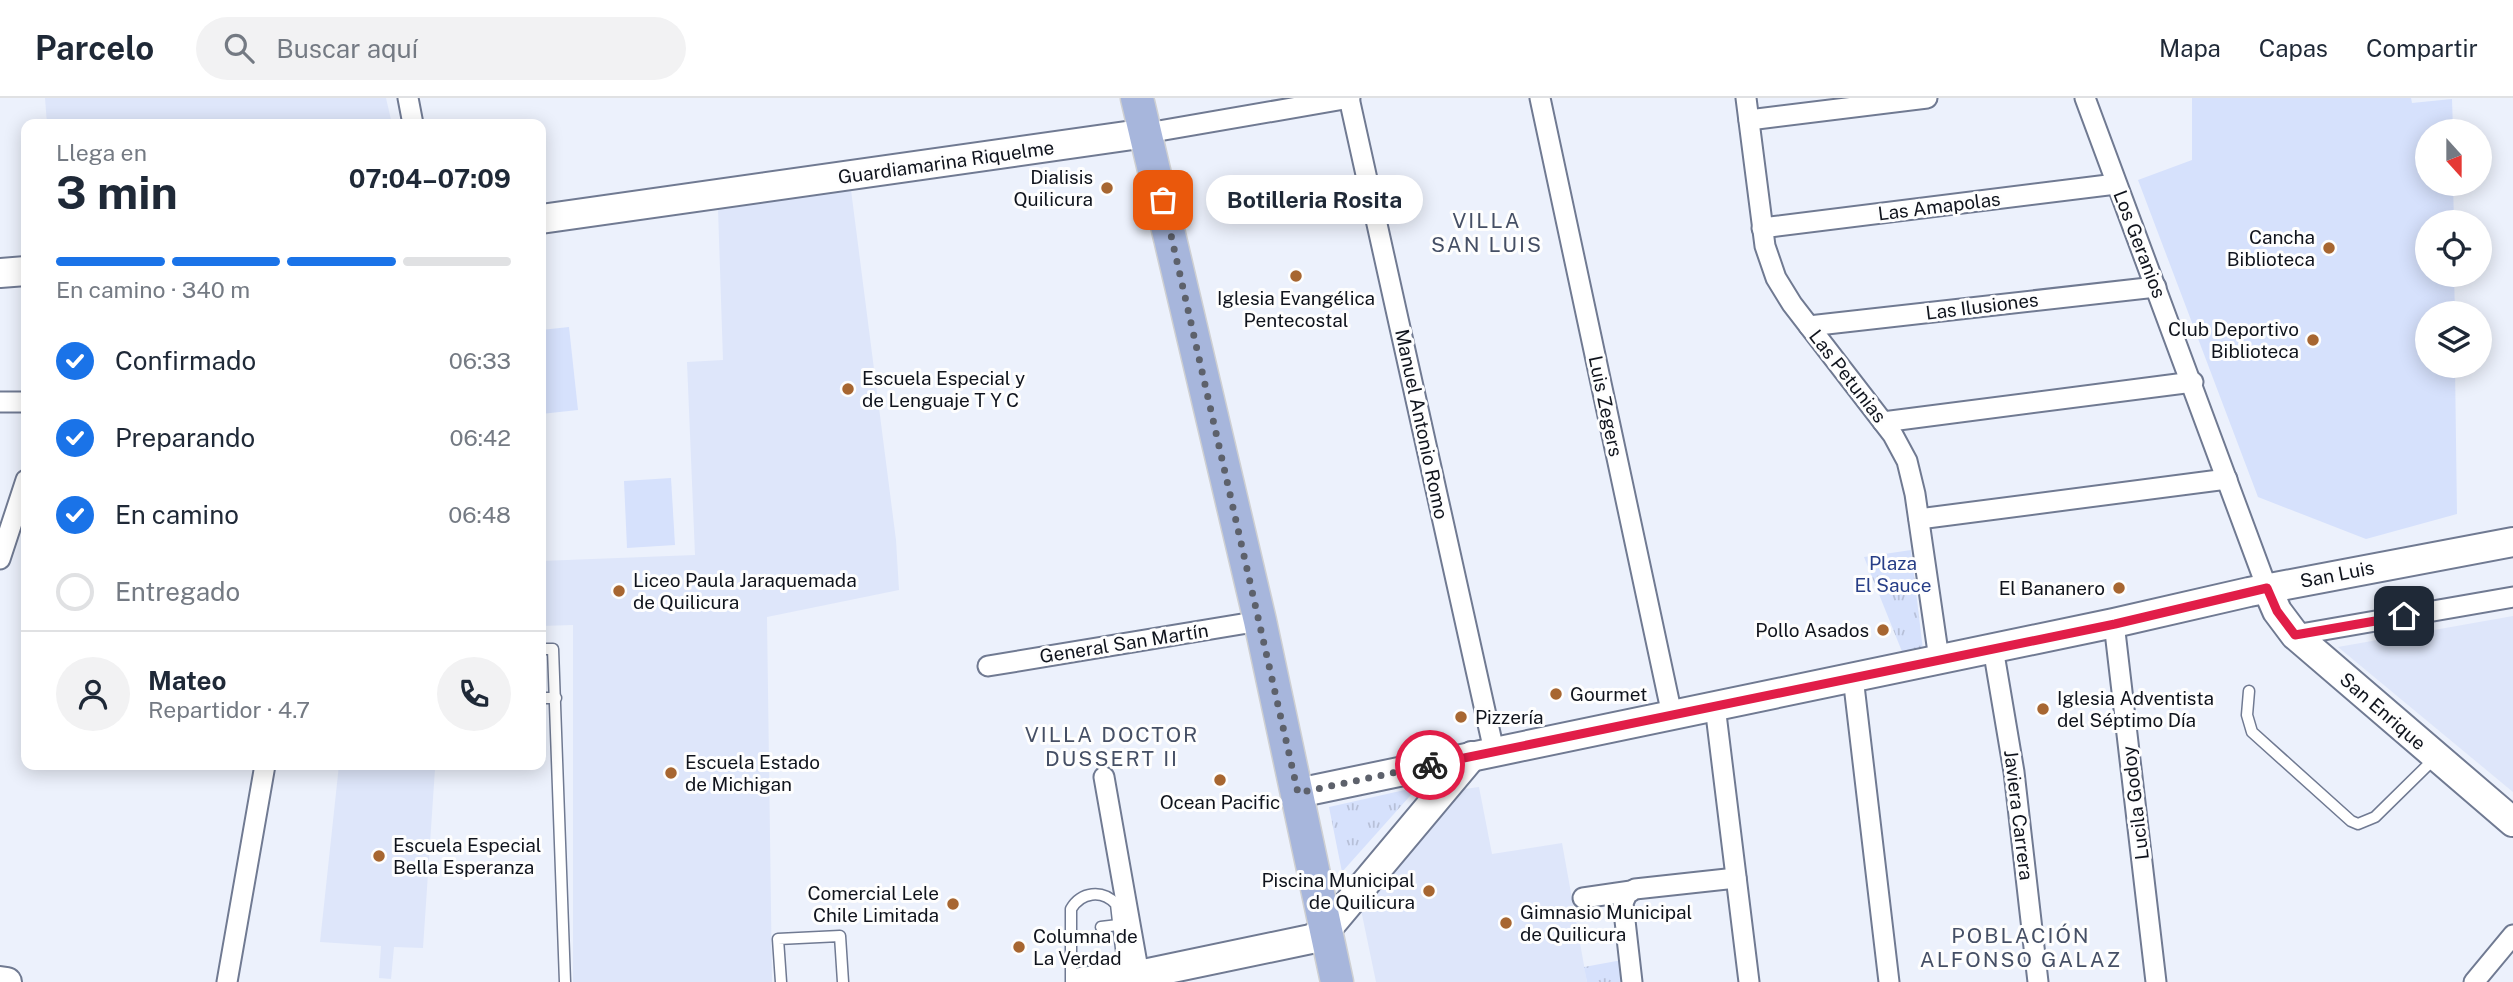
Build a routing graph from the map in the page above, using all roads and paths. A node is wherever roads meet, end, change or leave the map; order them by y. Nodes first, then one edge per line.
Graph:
1 (408, 98) edge
2 (1137, 98) edge
3 (1349, 98) edge
4 (1540, 98) edge
5 (1746, 98) edge
6 (1927, 98) edge
7 (2085, 98) edge
8 (412, 119) edge
9 (1749, 120) junction
10 (1147, 133) junction
11 (2116, 184) junction
12 (546, 218) edge
13 (1762, 228) junction
14 (21, 271) edge
15 (0, 272) edge
16 (2156, 287) junction
17 (1809, 326) junction
18 (2193, 382) junction
19 (0, 402) edge
20 (21, 402) edge
21 (1883, 422) junction
22 (2227, 479) junction
23 (21, 491) edge
24 (1919, 519) junction
25 (4, 530) edge
26 (2513, 542) edge
27 (0, 559) edge
28 (2267, 588) junction
29 (2513, 597) edge
30 (1260, 621) junction
31 (2115, 624) junction
32 (2295, 635) junction
33 (1993, 648) junction
34 (546, 649) edge
35 (1939, 659) junction
36 (988, 666) dead end
37 (1853, 677) junction
38 (2249, 691) dead end
39 (546, 698) edge
40 (556, 698) junction
41 (1715, 706) junction
42 (1672, 715) junction
43 (1483, 754) junction
44 (2437, 757) junction
45 (264, 770) edge
46 (1104, 777) dead end
47 (1298, 793) junction
48 (2513, 822) edge
49 (1736, 878) junction
50 (1629, 893) junction
51 (1583, 898) dead end
52 (1118, 925) junction
53 (1101, 928) dead end
54 (1327, 929) junction
55 (2513, 935) edge
56 (1134, 977) edge
57 (0, 981) edge
58 (7, 982) edge
59 (227, 982) edge
60 (565, 982) edge
61 (781, 982) edge
62 (843, 982) edge
63 (1071, 982) edge
64 (1081, 982) edge
65 (1337, 982) edge
66 (1632, 982) edge
67 (1749, 982) edge
68 (1889, 982) edge
69 (2038, 982) edge
70 (2156, 982) edge
71 (2474, 982) edge

1 - 8 street
2 - 10 main road
3 - 10 street, Guardiamarina Riquelme
3 - 43 street, Manuel Antonio Romo
4 - 42 street, Luis Zegers
5 - 9 street, Las Petunias
6 - 9 street
7 - 11 street, Los Geranios
9 - 13 street, Las Petunias
10 - 12 street, Guardiamarina Riquelme
10 - 30 main road
11 - 13 street, Las Amapolas
11 - 16 street, Los Geranios
13 - 17 street, Las Petunias
14 - 15 street
16 - 17 street, Las Ilusiones
16 - 18 street, Los Geranios
17 - 21 street, Las Petunias
18 - 21 street
18 - 22 street, Los Geranios
19 - 20 street
21 - 24 street, Las Petunias
22 - 24 street
22 - 28 street, Los Geranios
23 - 25 street
24 - 35 street, Las Petunias
25 - 27 street
26 - 28 street, San Luis
28 - 31 street, San Luis
28 - 32 street, San Enrique
29 - 32 street
30 - 36 street, General San Martín
30 - 47 main road
31 - 33 street, San Luis
31 - 70 street, Lucila Godoy
32 - 44 street, San Enrique
33 - 35 street, San Luis
33 - 69 street, Javiera Carrera
34 - 40 lane
35 - 37 street, San Luis
37 - 41 street, San Luis
37 - 68 street
38 - 44 lane
39 - 40 lane
40 - 60 lane
41 - 42 street, San Luis
41 - 49 street
42 - 43 street, San Luis
43 - 47 street, San Luis
43 - 54 street
44 - 48 street, San Enrique
45 - 59 street
46 - 56 street
47 - 54 main road
49 - 50 street
49 - 67 street
50 - 51 street
50 - 66 street
52 - 53 lane
52 - 56 lane
52 - 63 lane
54 - 56 street
54 - 65 main road
55 - 71 street
56 - 64 street
57 - 58 street
61 - 62 lane

